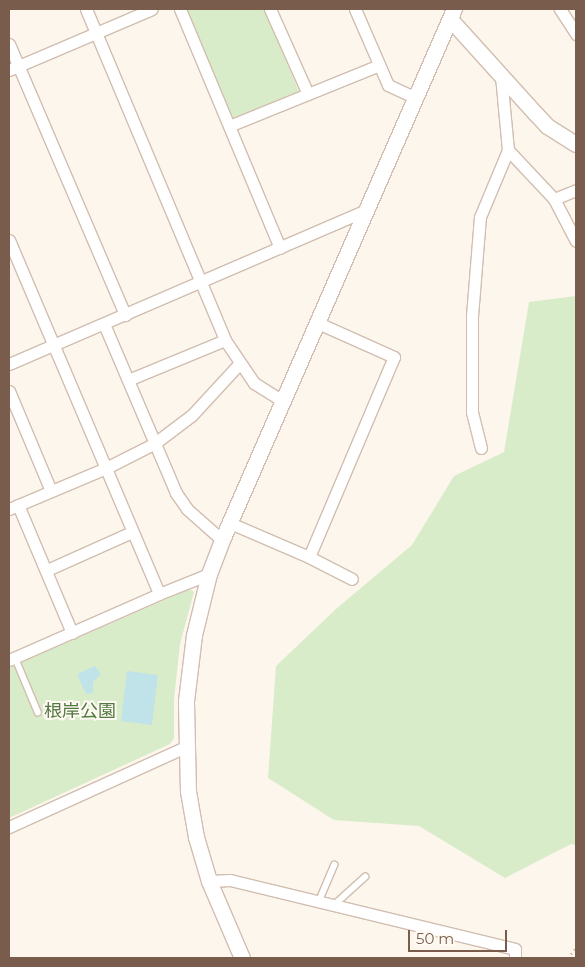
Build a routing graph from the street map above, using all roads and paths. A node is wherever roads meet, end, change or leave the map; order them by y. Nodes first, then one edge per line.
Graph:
1 (86, 9) edge
2 (152, 9) edge
3 (180, 9) edge
4 (270, 9) edge
5 (355, 9) edge
6 (560, 9) edge
7 (452, 14) edge
8 (96, 33) junction
9 (576, 34) edge
10 (9, 44) edge
11 (379, 65) junction
12 (13, 68) edge
13 (501, 76) junction
14 (308, 94) junction
15 (414, 97) junction
16 (229, 126) junction
17 (576, 144) edge
18 (508, 150) junction
19 (576, 190) edge
20 (554, 199) junction
21 (366, 211) junction
22 (9, 240) edge
23 (576, 241) edge
24 (280, 248) junction
25 (201, 283) junction
26 (125, 314) junction
27 (318, 323) junction
28 (104, 324) junction
29 (226, 340) junction
30 (54, 346) junction
31 (9, 364) edge
32 (239, 364) junction
33 (128, 380) junction
34 (9, 390) edge
35 (284, 402) junction
36 (155, 443) junction
37 (481, 448) dead end
38 (106, 468) junction
39 (51, 491) junction
40 (13, 507) edge
41 (230, 523) junction
42 (132, 532) junction
43 (222, 540) junction
44 (309, 557) junction
45 (47, 570) junction
46 (209, 574) junction
47 (352, 579) dead end
48 (159, 594) junction
49 (72, 633) junction
50 (11, 657) edge
51 (38, 712) dead end
52 (184, 747) junction
53 (9, 827) edge
54 (334, 865) dead end
55 (365, 877) dead end
56 (209, 880) junction
57 (319, 901) junction
58 (334, 905) junction
59 (576, 947) edge
60 (242, 958) edge
61 (515, 958) edge
62 (568, 958) edge

1 - 8 street
2 - 8 street
3 - 16 street
4 - 14 street
5 - 11 street
6 - 9 street
7 - 13 street
7 - 15 street
8 - 12 street
8 - 25 street
10 - 12 street
11 - 14 street
11 - 15 street
12 - 26 street
13 - 17 street
13 - 18 street
14 - 16 street
15 - 21 street
16 - 24 street
18 - 20 street
18 - 37 street
19 - 20 street
20 - 23 street
21 - 24 street
21 - 27 street
22 - 30 street
24 - 25 street
25 - 26 street
25 - 29 street
26 - 28 street
27 - 35 street
27 - 44 street
28 - 30 street
28 - 33 street
29 - 32 street
29 - 33 street
30 - 31 street
30 - 38 street
32 - 35 street
32 - 36 street
33 - 36 street
34 - 39 street
35 - 41 street
36 - 38 street
36 - 43 street
38 - 39 street
38 - 42 street
39 - 40 street
40 - 45 street
41 - 43 street
41 - 44 street
42 - 45 street
42 - 48 street
43 - 46 street
44 - 47 street
45 - 49 street
46 - 48 street
46 - 52 street
48 - 49 street
49 - 50 street
50 - 51 lane
52 - 53 street
52 - 56 street
54 - 57 lane
55 - 58 lane
56 - 57 street
56 - 60 street
57 - 58 street
58 - 61 street
59 - 62 path

